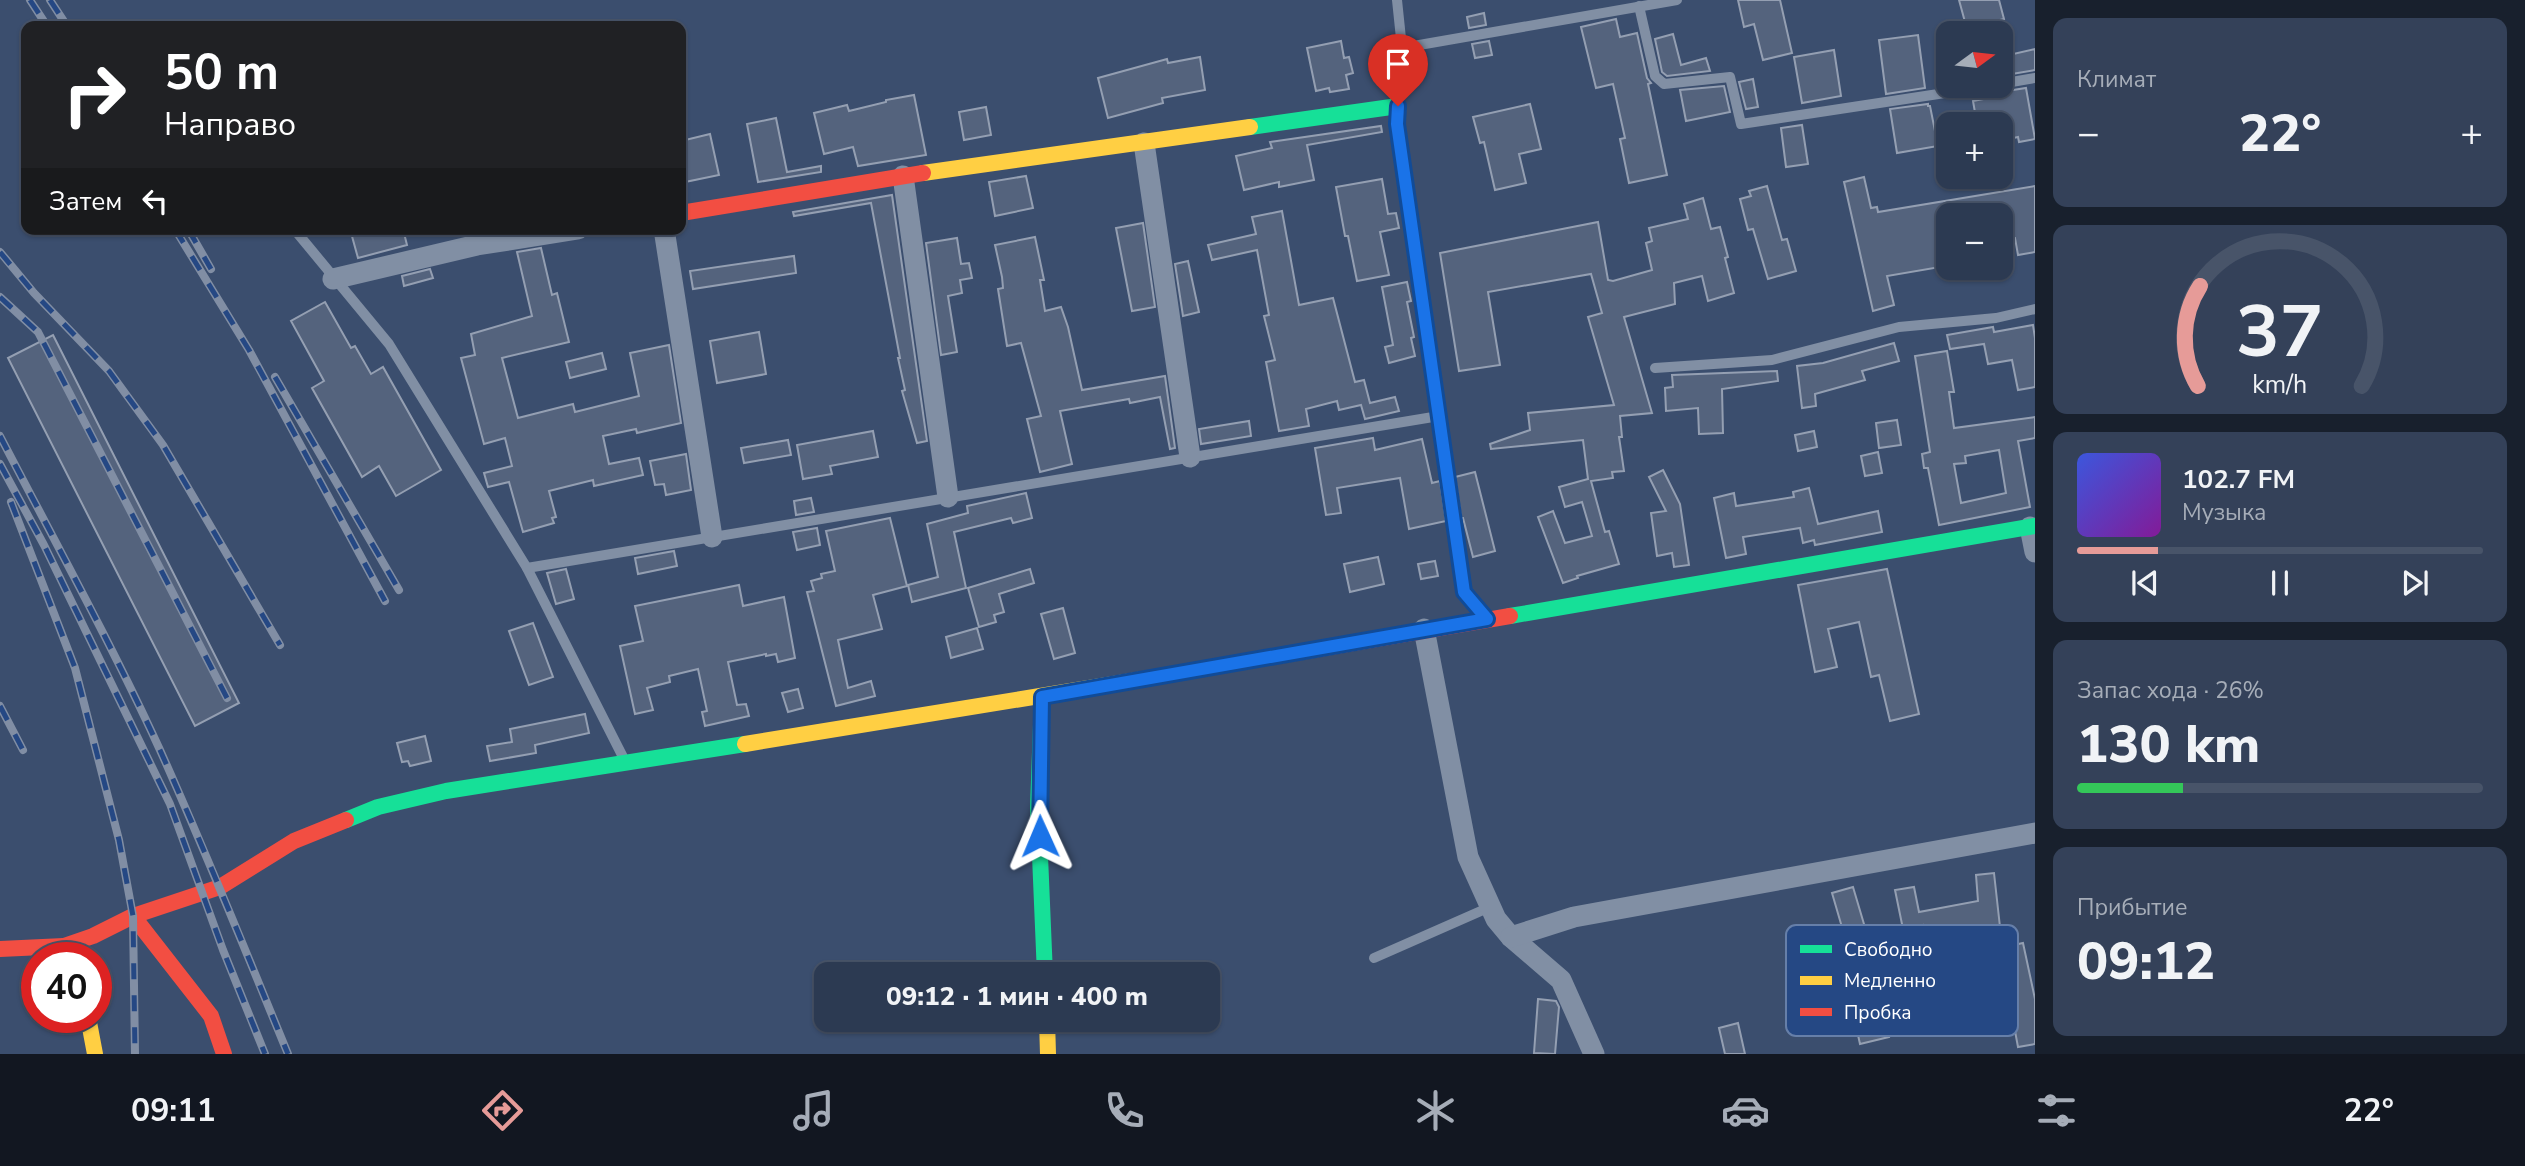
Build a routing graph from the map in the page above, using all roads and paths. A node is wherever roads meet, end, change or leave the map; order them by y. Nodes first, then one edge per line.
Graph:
1 (1397, 0) edge
2 (1677, 0) edge
3 (1639, 6) junction
4 (1402, 48) junction
5 (2035, 78) edge
6 (2013, 82) edge
7 (1936, 94) edge
8 (1398, 106) junction
9 (1144, 143) junction
10 (903, 176) junction
11 (686, 212) edge
12 (299, 235) edge
13 (538, 235) edge
14 (665, 235) edge
15 (334, 279) junction
16 (2035, 309) edge
17 (1655, 368) dead end
18 (1439, 416) junction
19 (1190, 457) junction
20 (948, 496) junction
21 (2032, 526) edge
22 (712, 537) junction
23 (2035, 552) edge
24 (527, 568) junction
25 (1487, 619) junction
26 (1424, 629) junction
27 (1042, 697) junction
28 (625, 762) junction
29 (2035, 833) edge
30 (1490, 907) junction
31 (133, 916) junction
32 (1511, 937) junction
33 (82, 942) edge
34 (0, 948) edge
35 (21, 949) edge
36 (1374, 958) dead end
37 (1044, 962) edge
38 (1047, 1032) edge
39 (91, 1033) edge
40 (95, 1054) edge
41 (224, 1054) edge
42 (1048, 1054) edge
43 (1594, 1054) edge

1 - 4 lane
2 - 3 lane
3 - 4 lane
3 - 7 lane
4 - 8 lane
5 - 6 lane
8 - 9 street
8 - 18 lane
9 - 10 street
9 - 19 street
10 - 11 street
10 - 20 street
12 - 15 lane
13 - 15 street
14 - 22 street
15 - 24 lane
16 - 17 lane
18 - 19 lane
18 - 25 lane
19 - 20 lane
20 - 22 lane
21 - 23 street
21 - 25 street
22 - 24 lane
24 - 28 lane
25 - 26 street
26 - 27 street
26 - 30 street
27 - 28 street
27 - 37 street
28 - 31 street
29 - 32 street
30 - 32 street
30 - 36 lane
31 - 33 street
31 - 41 street
32 - 43 street
34 - 35 street
38 - 42 street
39 - 40 street

